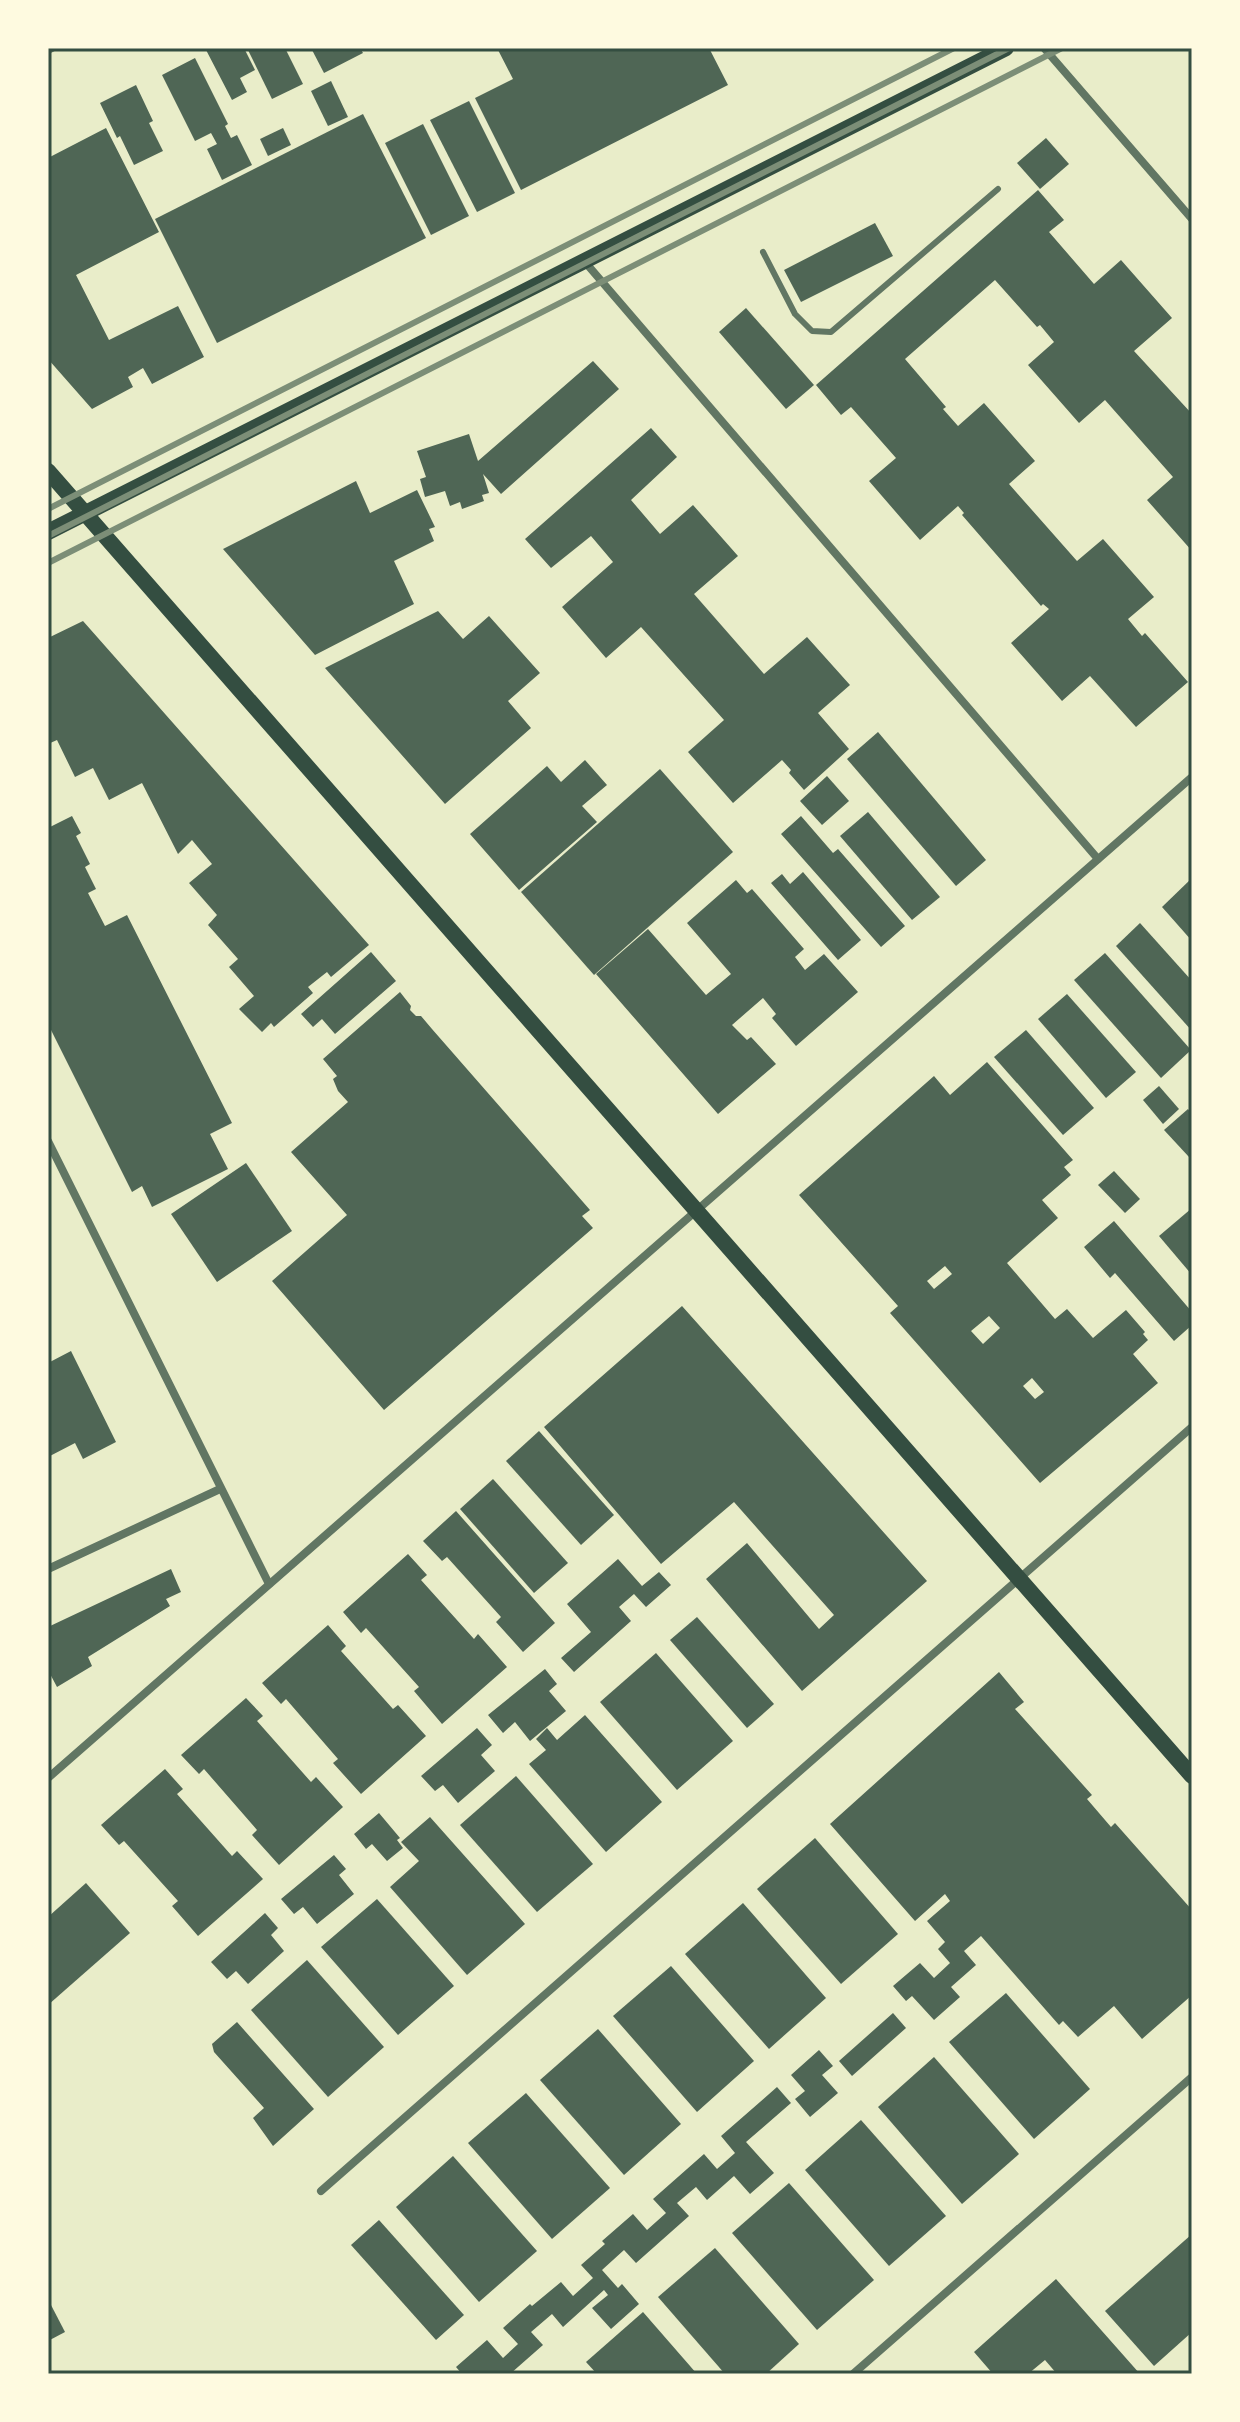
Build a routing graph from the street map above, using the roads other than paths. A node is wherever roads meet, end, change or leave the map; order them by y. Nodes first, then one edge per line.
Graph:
1 (1006, 48) edge
2 (1044, 48) edge
3 (998, 189) dead end
4 (1192, 219) edge
5 (763, 252) dead end
6 (585, 262) junction
7 (48, 471) edge
8 (85, 514) junction
9 (48, 532) edge
10 (1192, 777) edge
11 (1098, 859) junction
12 (48, 1141) edge
13 (696, 1210) junction
14 (1192, 1427) edge
15 (220, 1489) junction
16 (48, 1569) edge
17 (1019, 1579) junction
18 (269, 1584) junction
19 (1192, 1776) edge
20 (48, 1778) edge
21 (1192, 2077) edge
22 (321, 2191) dead end
23 (853, 2374) edge

1 - 6 main road
2 - 4 street
3 - 5 lane
6 - 8 main road
6 - 11 street
7 - 8 main road
8 - 9 main road
8 - 13 main road
10 - 11 street
11 - 13 street
12 - 15 street
13 - 17 main road
13 - 18 street
14 - 17 street
15 - 16 street
15 - 18 street
17 - 19 main road
17 - 22 street
18 - 20 street
21 - 23 street

